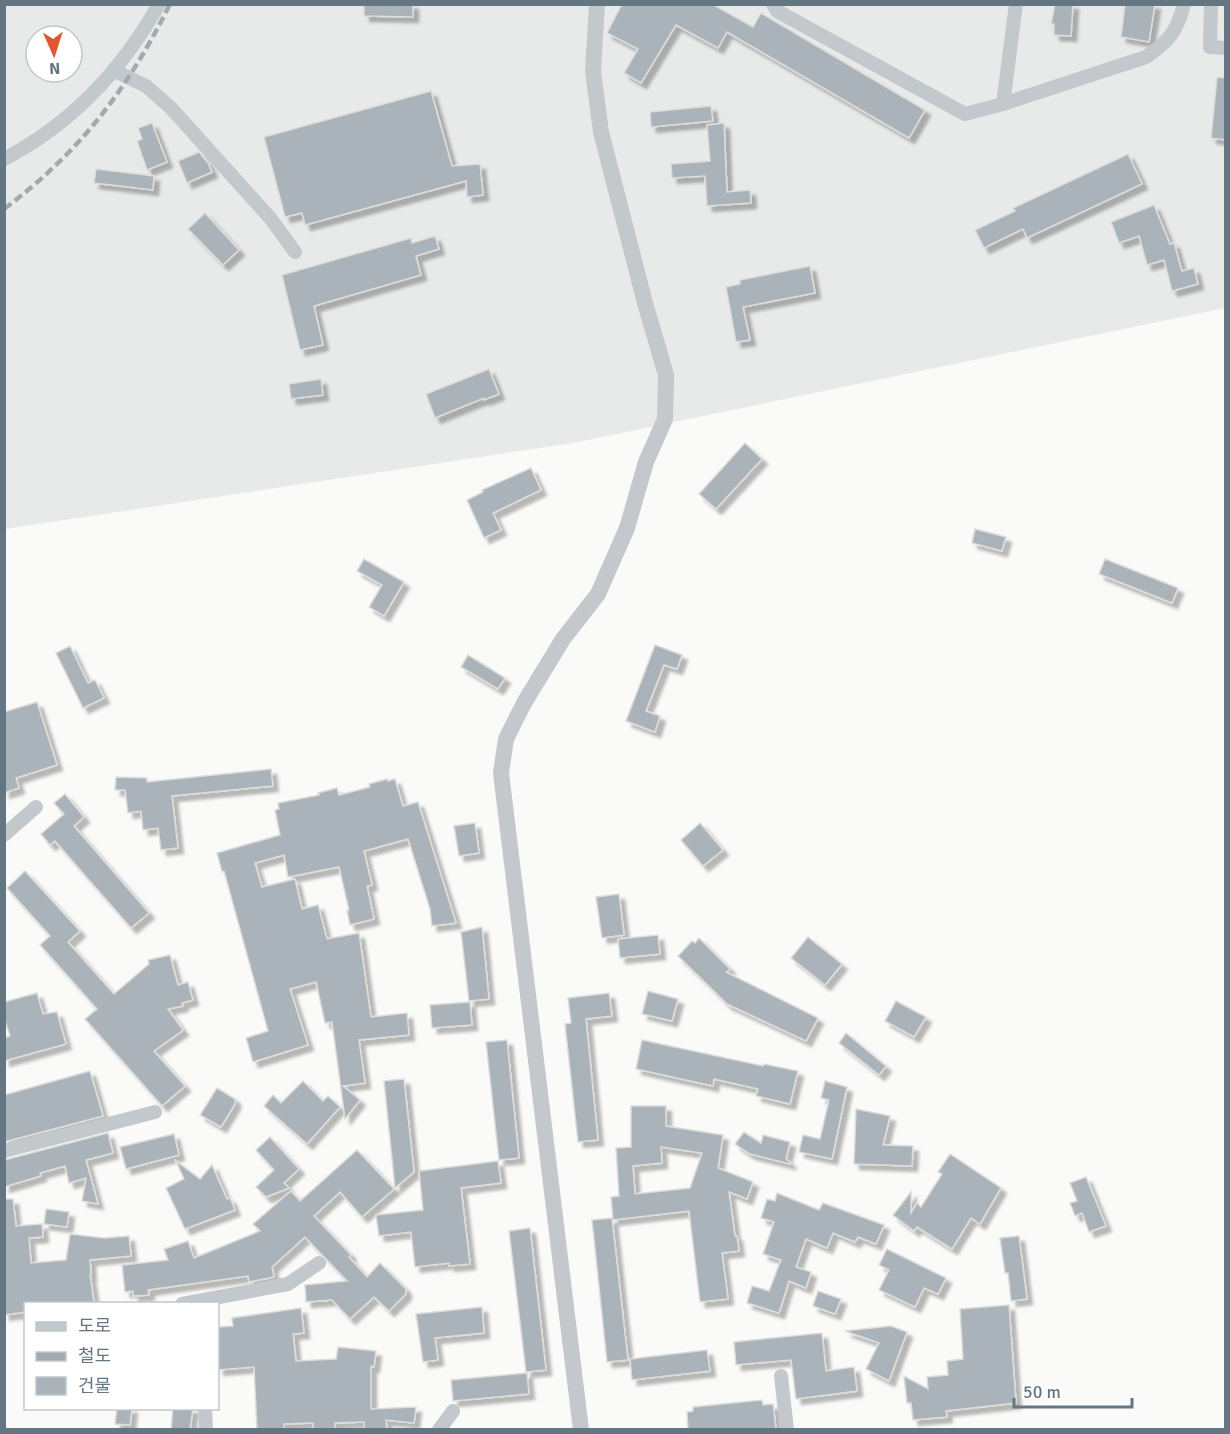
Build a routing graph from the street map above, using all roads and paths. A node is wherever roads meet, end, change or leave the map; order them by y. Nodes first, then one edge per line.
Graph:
1 (159, 4) edge
2 (597, 4) edge
3 (773, 4) edge
4 (1016, 4) edge
5 (1184, 4) edge
6 (1211, 4) edge
7 (1226, 48) edge
8 (115, 71) junction
9 (1003, 104) junction
10 (4, 159) edge
11 (295, 252) dead end
12 (36, 807) dead end
13 (4, 835) edge
14 (155, 1112) dead end
15 (4, 1151) edge
16 (319, 1263) dead end
17 (196, 1302) edge
18 (781, 1376) dead end
19 (205, 1410) edge
20 (453, 1411) dead end
21 (206, 1430) edge
22 (439, 1430) edge
23 (581, 1430) edge
24 (787, 1430) edge

1 - 8 street
2 - 23 street
3 - 9 street
4 - 9 street
5 - 9 street
6 - 7 street
8 - 10 street
8 - 11 street
12 - 13 street
14 - 15 street
16 - 17 street
18 - 24 street
19 - 21 street
20 - 22 street

